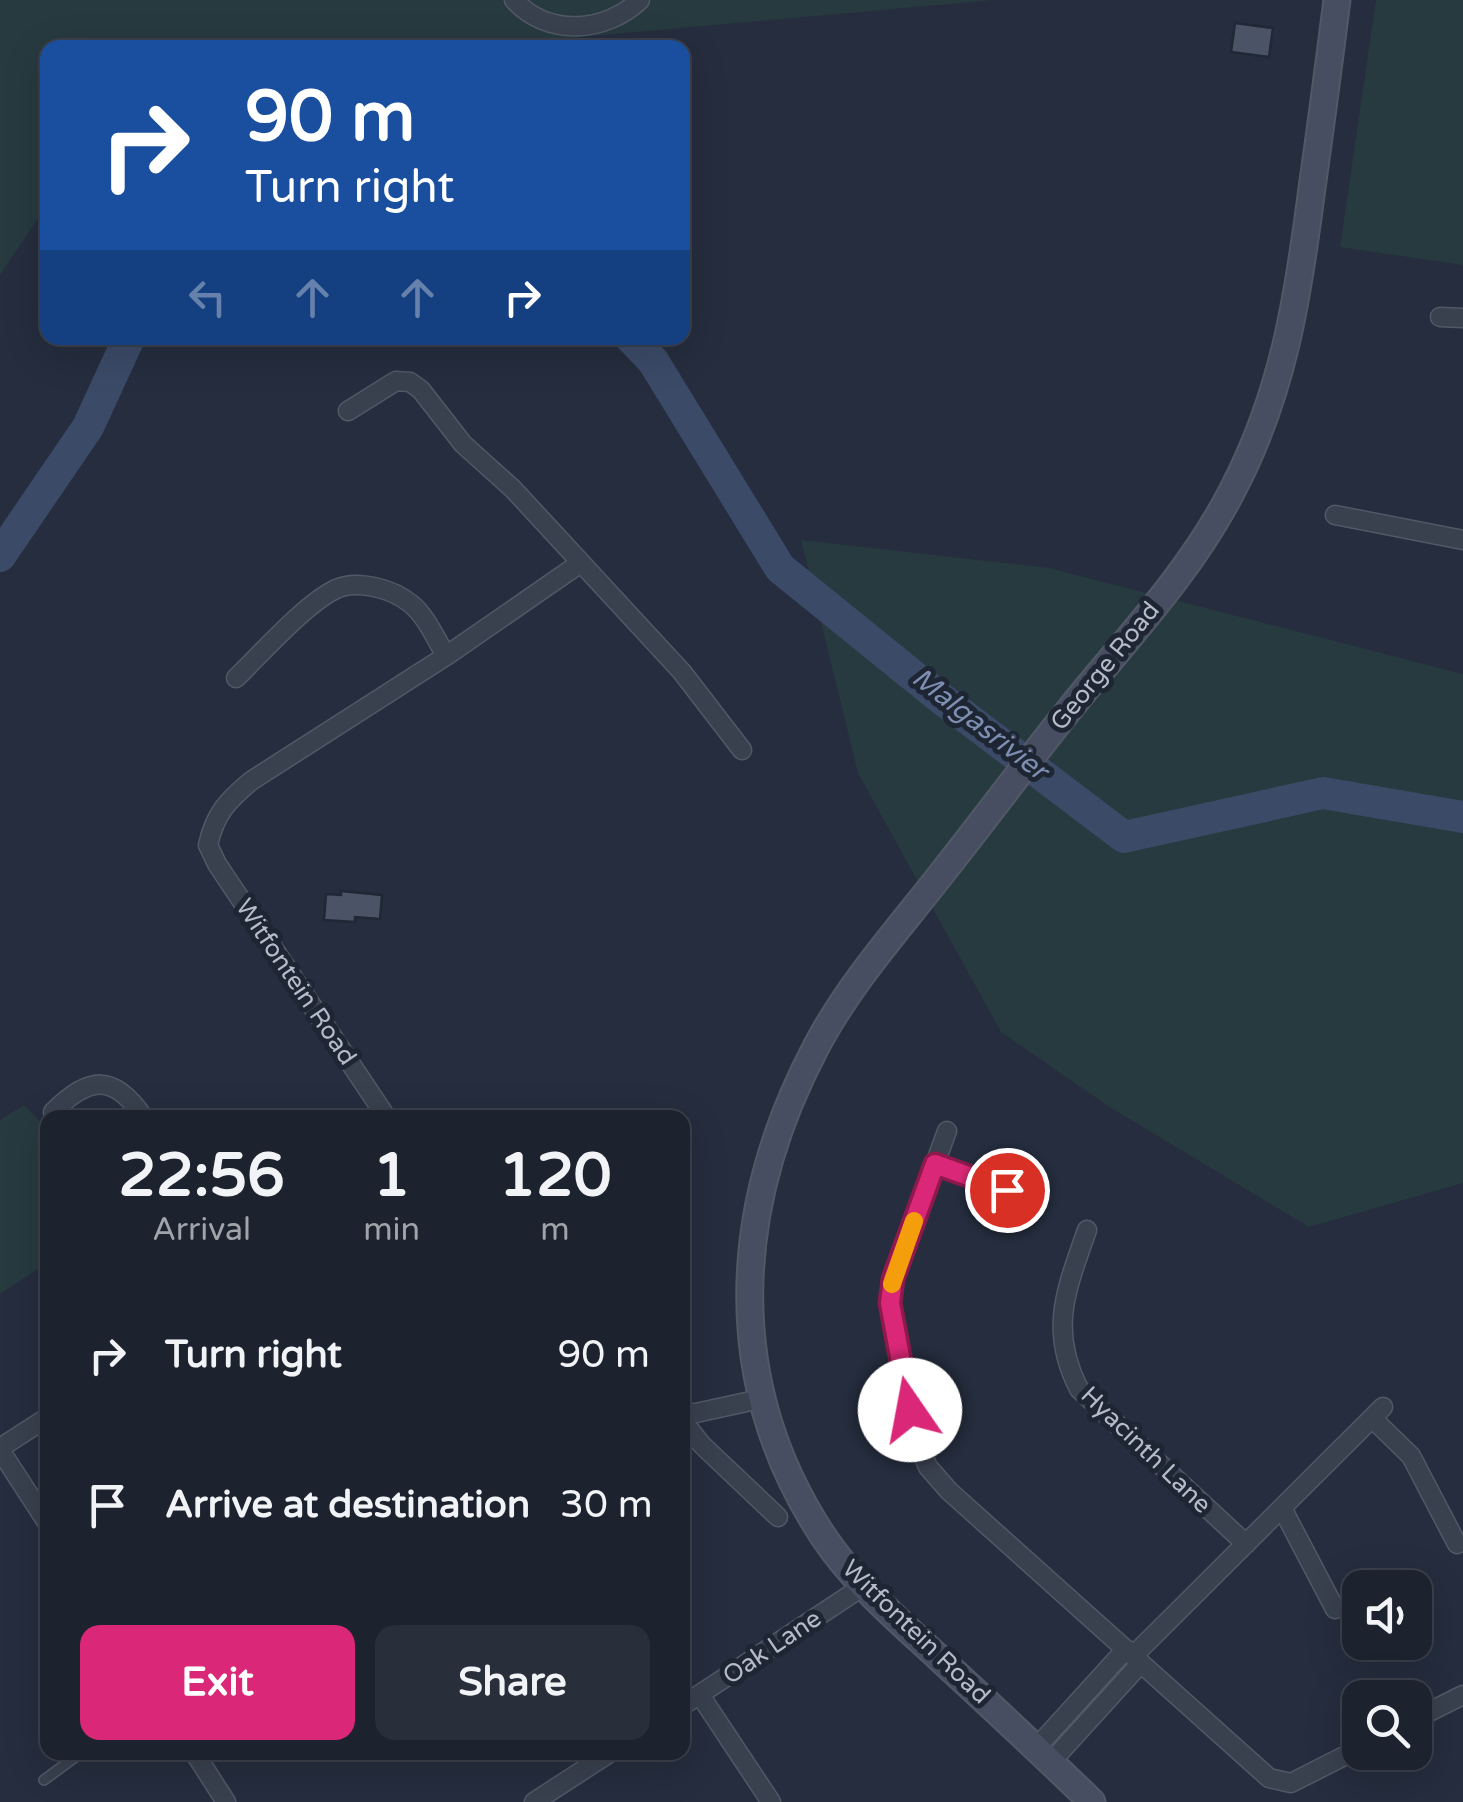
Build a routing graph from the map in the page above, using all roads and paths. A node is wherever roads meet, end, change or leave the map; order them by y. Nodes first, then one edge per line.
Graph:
1 (514, 0) edge
2 (640, 0) edge
3 (1338, 0) edge
4 (1440, 317) dead end
5 (1463, 318) edge
6 (348, 411) dead end
7 (1335, 515) dead end
8 (1463, 540) edge
9 (580, 564) junction
10 (446, 656) junction
11 (236, 678) dead end
12 (742, 750) dead end
13 (56, 1110) edge
14 (138, 1110) edge
15 (383, 1110) edge
16 (947, 1131) dead end
17 (935, 1164) junction
18 (1007, 1190) dead end
19 (1087, 1230) dead end
20 (760, 1398) junction
21 (690, 1414) edge
22 (40, 1422) edge
23 (690, 1428) edge
24 (0, 1449) edge
25 (1282, 1508) junction
26 (40, 1512) edge
27 (778, 1517) dead end
28 (1246, 1544) junction
29 (1458, 1544) dead end
30 (862, 1587) junction
31 (1335, 1610) dead end
32 (1134, 1656) junction
33 (1463, 1694) edge
34 (700, 1695) junction
35 (690, 1701) edge
36 (1432, 1711) edge
37 (1043, 1755) junction
38 (1342, 1757) edge
39 (71, 1760) edge
40 (199, 1760) edge
41 (599, 1760) edge
42 (44, 1780) dead end
43 (226, 1802) edge
44 (534, 1802) edge
45 (771, 1802) edge
46 (1092, 1802) edge

1 - 2 street
3 - 20 main road, George Road
4 - 5 street
6 - 9 street
7 - 8 street
9 - 10 street
9 - 12 street
10 - 11 street
10 - 15 street, Witfontein Road
13 - 14 street
16 - 17 street
17 - 18 street
17 - 32 street
19 - 28 street, Hyacinth Lane
20 - 21 street
20 - 30 main road, Witfontein Road
22 - 24 street
23 - 27 street
24 - 26 street
25 - 28 street
25 - 29 street
25 - 31 street
28 - 32 street
30 - 34 street, Oak Lane
30 - 37 main road, Witfontein Road
32 - 37 street
32 - 38 street
33 - 36 street
34 - 35 street, Oak Lane
34 - 45 street
37 - 46 main road, Witfontein Road
39 - 42 lane
40 - 43 street
41 - 44 street

